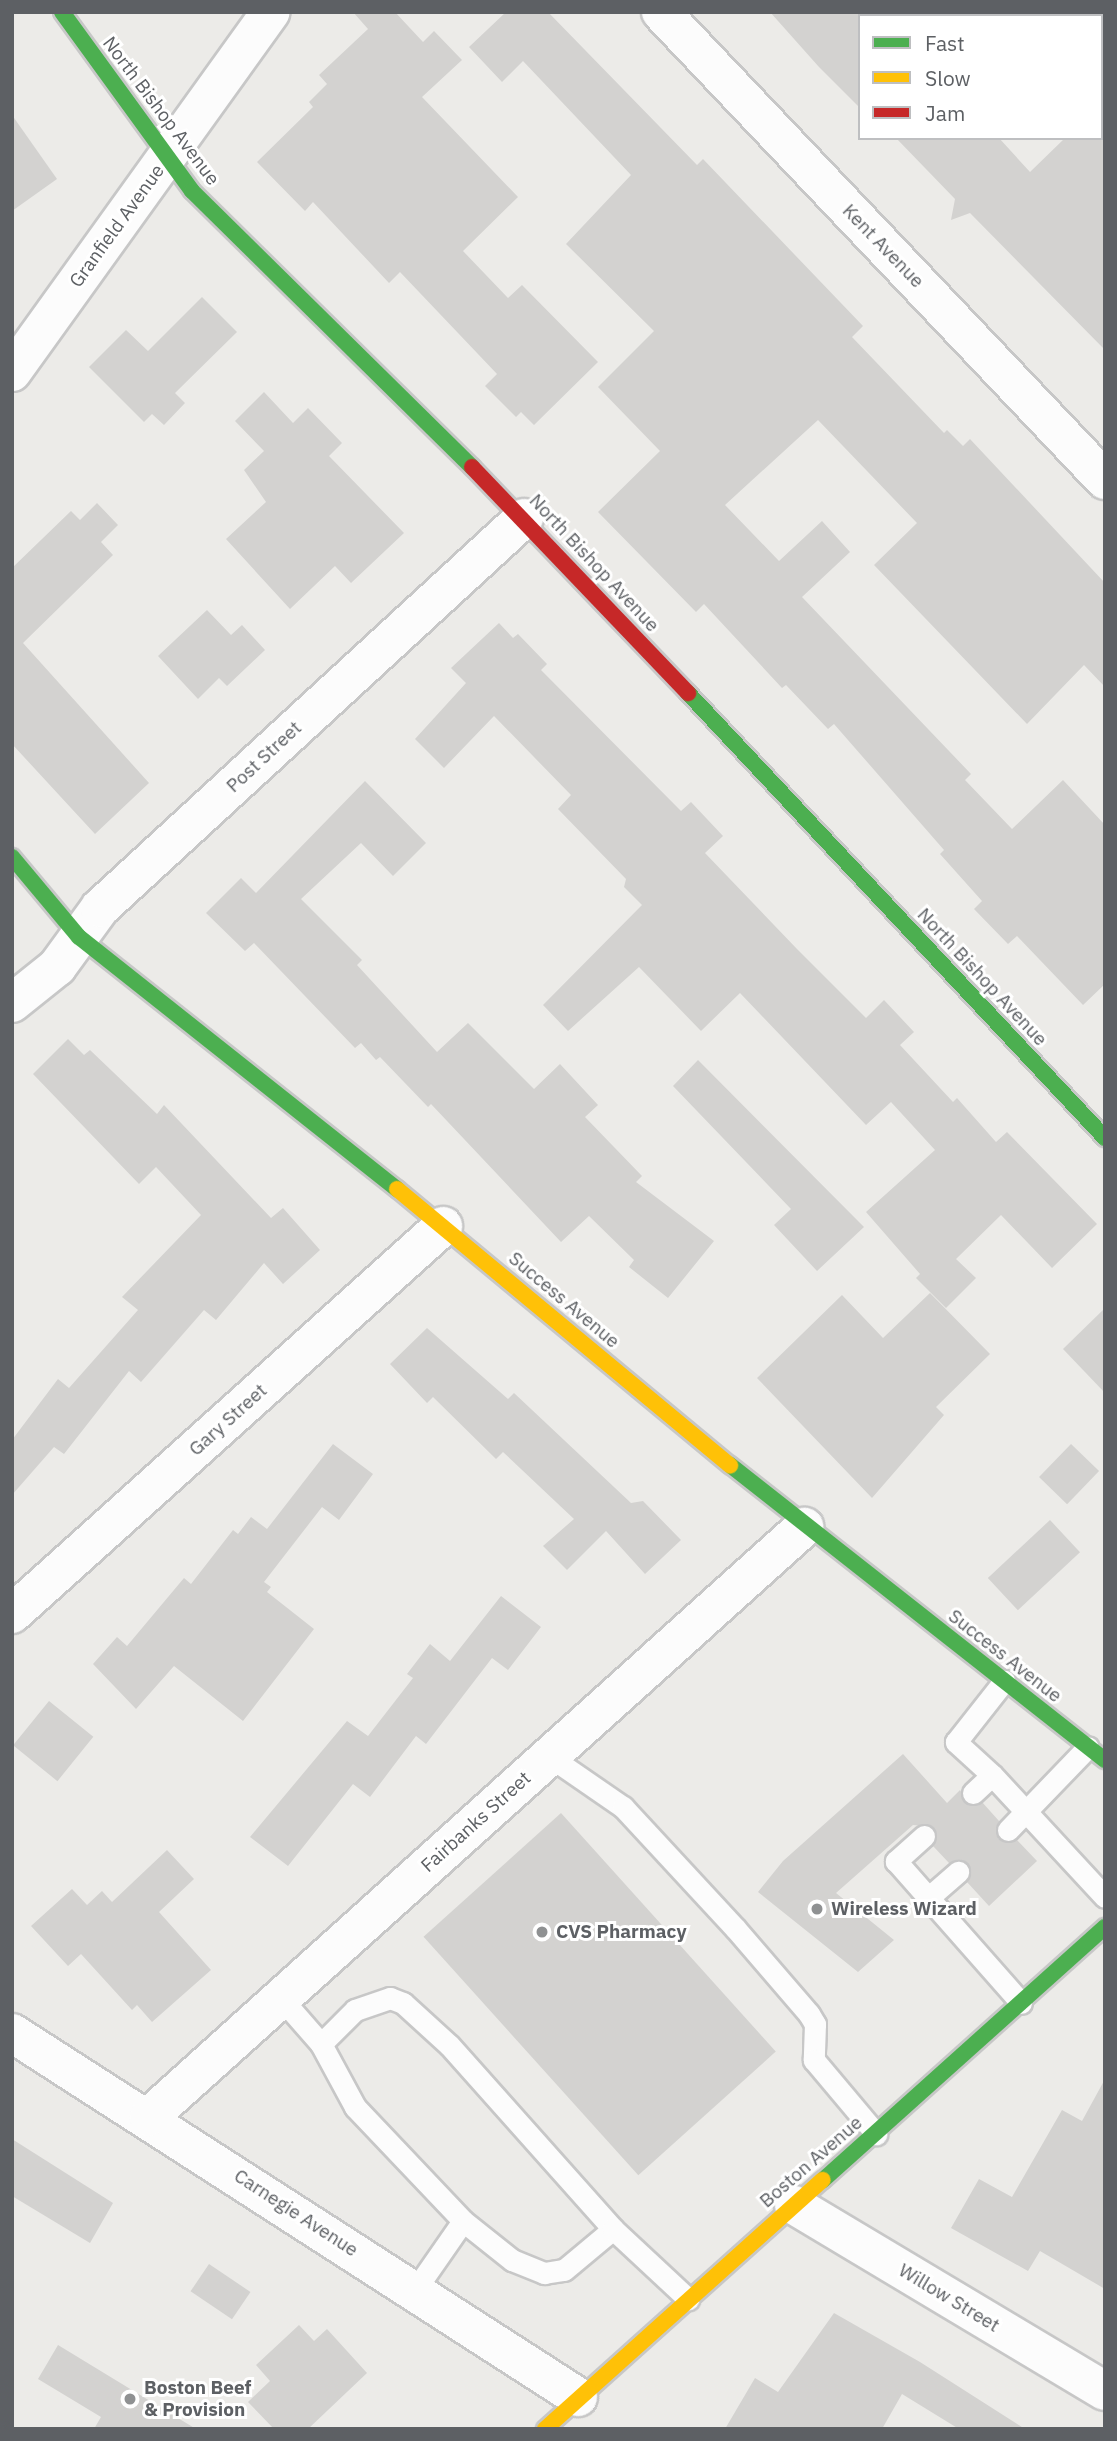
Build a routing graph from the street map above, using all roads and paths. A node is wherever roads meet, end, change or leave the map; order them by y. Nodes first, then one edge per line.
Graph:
1 (61, 12) edge
2 (271, 12) edge
3 (661, 12) edge
4 (167, 157) junction
5 (12, 372) edge
6 (1105, 480) edge
7 (524, 519) junction
8 (12, 857) edge
9 (79, 937) junction
10 (12, 1003) edge
11 (1105, 1138) edge
12 (443, 1226) junction
13 (804, 1527) junction
14 (12, 1614) edge
15 (1004, 1681) junction
16 (1096, 1753) edge
17 (549, 1756) junction
18 (992, 1775) junction
19 (973, 1793) dead end
20 (1028, 1812) junction
21 (1008, 1830) dead end
22 (924, 1836) dead end
23 (958, 1872) dead end
24 (1105, 1897) edge
25 (928, 1898) junction
26 (1105, 1927) edge
27 (281, 1997) junction
28 (1021, 2003) junction
29 (12, 2033) edge
30 (321, 2044) junction
31 (149, 2117) junction
32 (876, 2134) junction
33 (794, 2205) junction
34 (463, 2221) junction
35 (613, 2229) junction
36 (415, 2290) junction
37 (688, 2300) junction
38 (1105, 2390) edge
39 (578, 2397) junction
40 (545, 2429) edge

1 - 4 street, North Bishop Avenue
2 - 4 street, Granfield Avenue
3 - 6 street, Kent Avenue
4 - 5 street, Granfield Avenue
4 - 7 street, North Bishop Avenue
7 - 9 street, Post Street
7 - 11 street, North Bishop Avenue
8 - 9 street, Success Avenue
9 - 10 street, Post Street
9 - 12 street, Success Avenue
12 - 13 street, Success Avenue
12 - 14 street, Gary Street
13 - 15 street, Success Avenue
13 - 17 street, Fairbanks Street
15 - 16 street, Success Avenue
15 - 18 lane
16 - 20 lane
17 - 27 street, Fairbanks Street
17 - 32 lane
18 - 19 lane
18 - 20 lane
20 - 21 lane
20 - 24 lane
22 - 25 lane
23 - 25 lane
25 - 28 lane
26 - 28 street, Boston Avenue
27 - 30 lane
27 - 31 street, Fairbanks Street
28 - 32 street, Boston Avenue
29 - 31 street, Carnegie Avenue
30 - 34 lane
30 - 35 lane
31 - 36 street, Carnegie Avenue
32 - 33 street, Boston Avenue
33 - 37 street, Boston Avenue
33 - 38 street, Willow Street
34 - 35 lane
34 - 36 lane
35 - 37 lane
36 - 39 street, Carnegie Avenue
37 - 39 street, Boston Avenue
39 - 40 street, Boston Avenue

